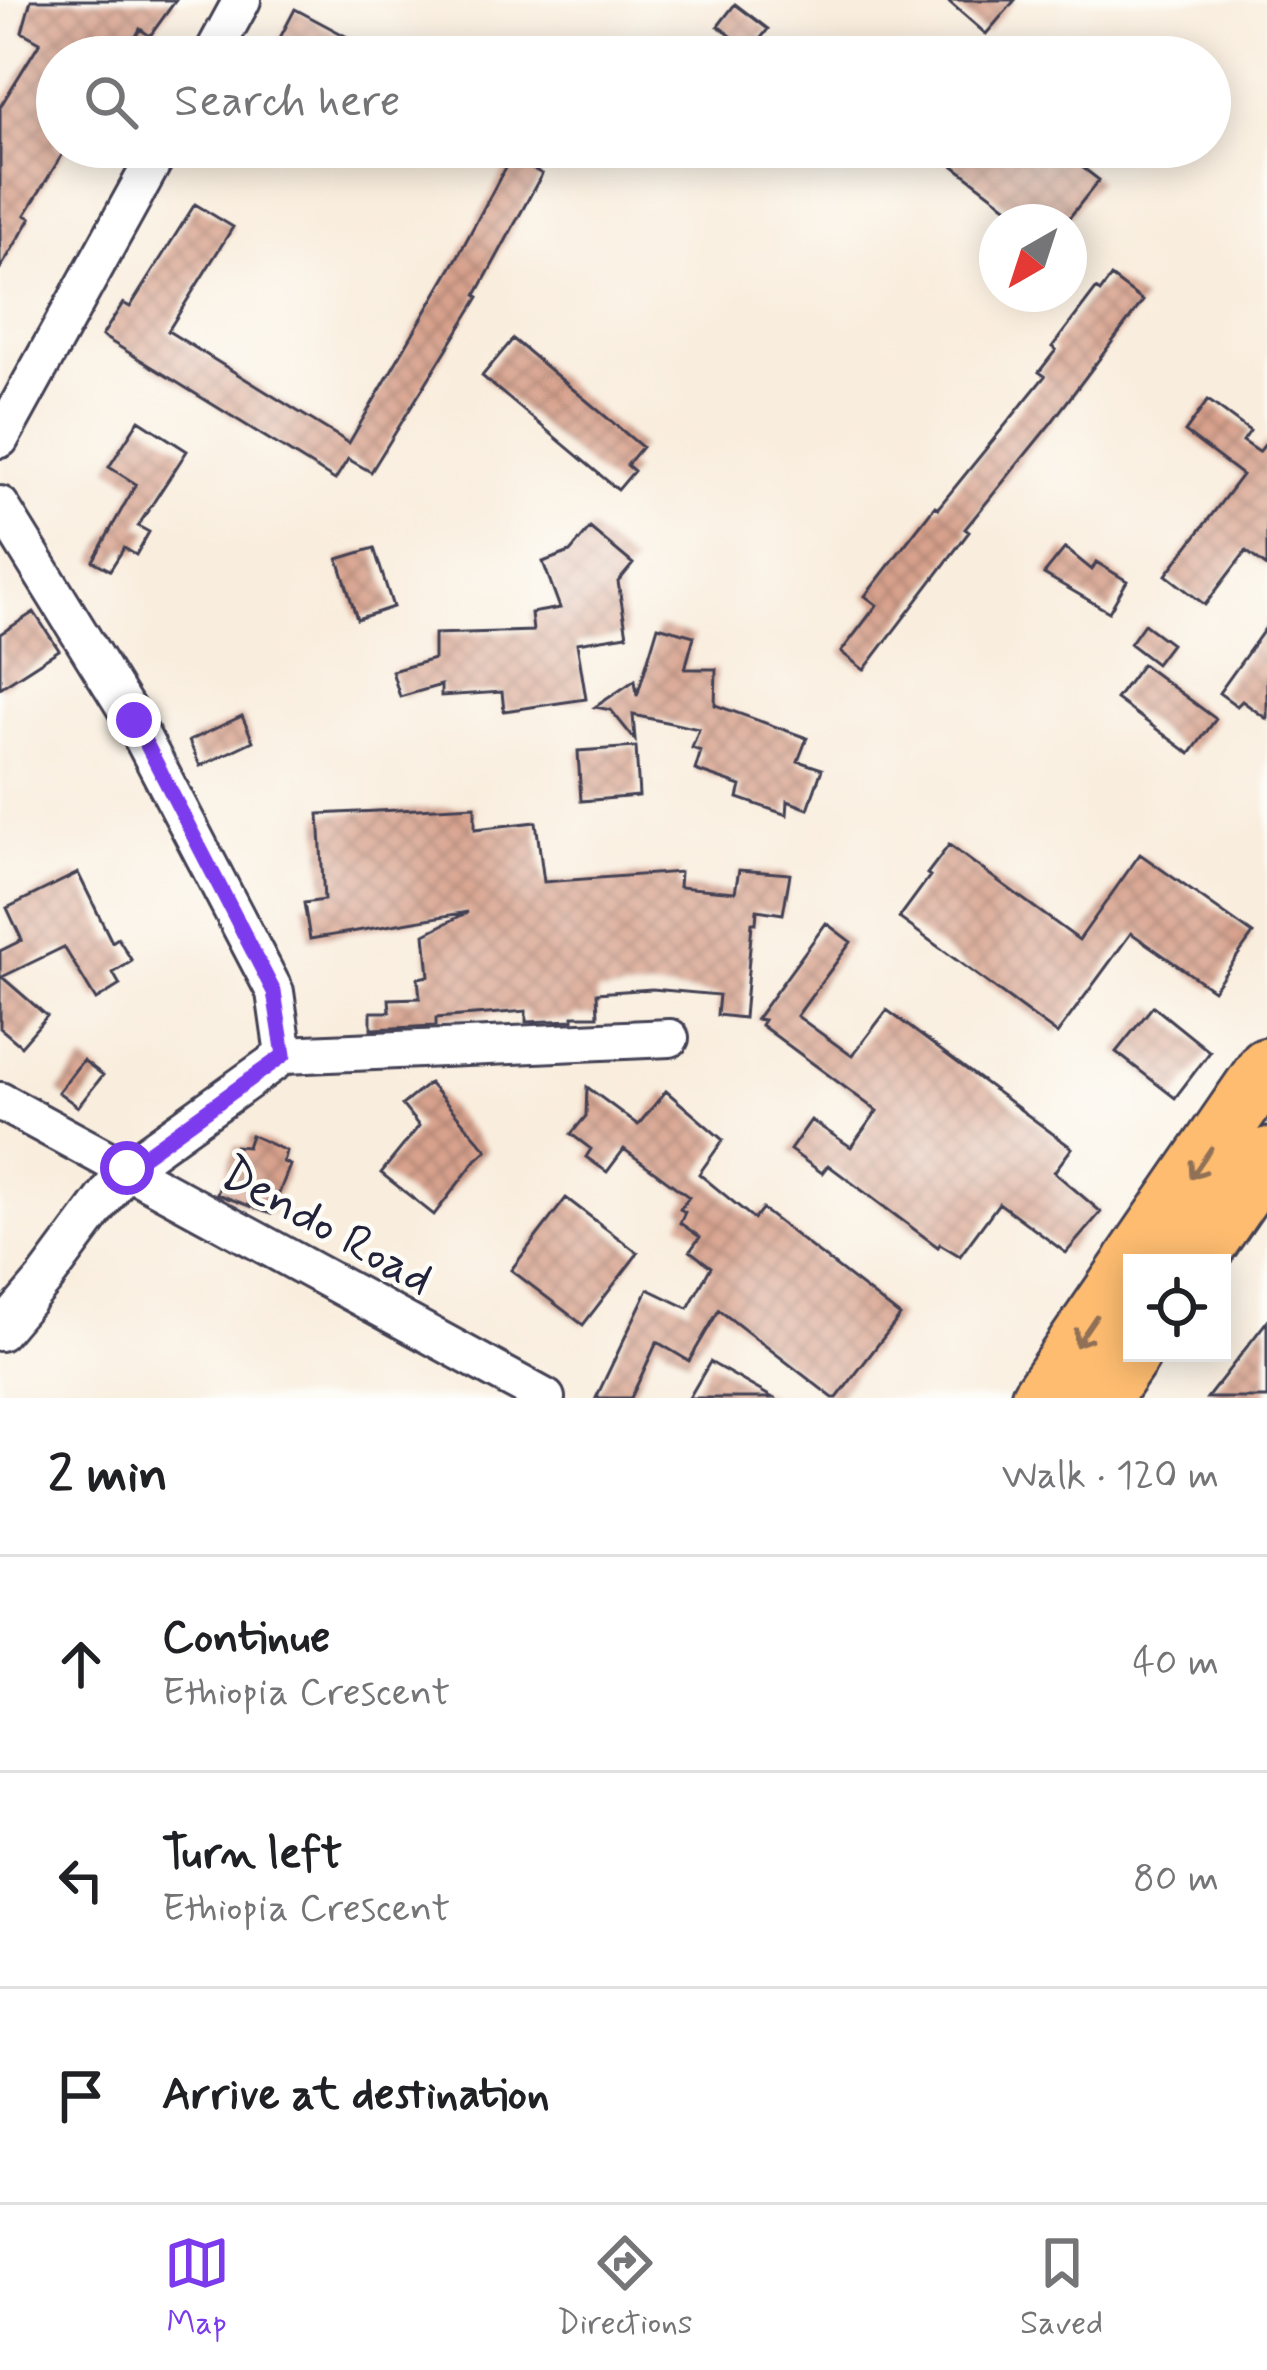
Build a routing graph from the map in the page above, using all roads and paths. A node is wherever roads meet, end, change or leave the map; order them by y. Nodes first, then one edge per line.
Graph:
1 (242, 0) edge
2 (222, 36) edge
3 (149, 168) edge
4 (0, 440) edge
5 (0, 505) edge
6 (670, 1038) dead end
7 (284, 1055) junction
8 (1267, 1066) edge
9 (0, 1101) edge
10 (1267, 1157) edge
11 (127, 1168) junction
12 (1138, 1254) edge
13 (1200, 1254) edge
14 (1123, 1276) edge
15 (0, 1332) edge
16 (1126, 1362) edge
17 (546, 1398) edge
18 (1040, 1398) edge
19 (1101, 1398) edge

1 - 2 street
3 - 4 street
5 - 7 street
6 - 7 street
7 - 11 street
8 -> 12 main road
9 - 11 street, Dendo Road
10 - 13 main road
11 - 15 street
11 - 17 street, Dendo Road
14 -> 18 main road
16 - 19 main road

